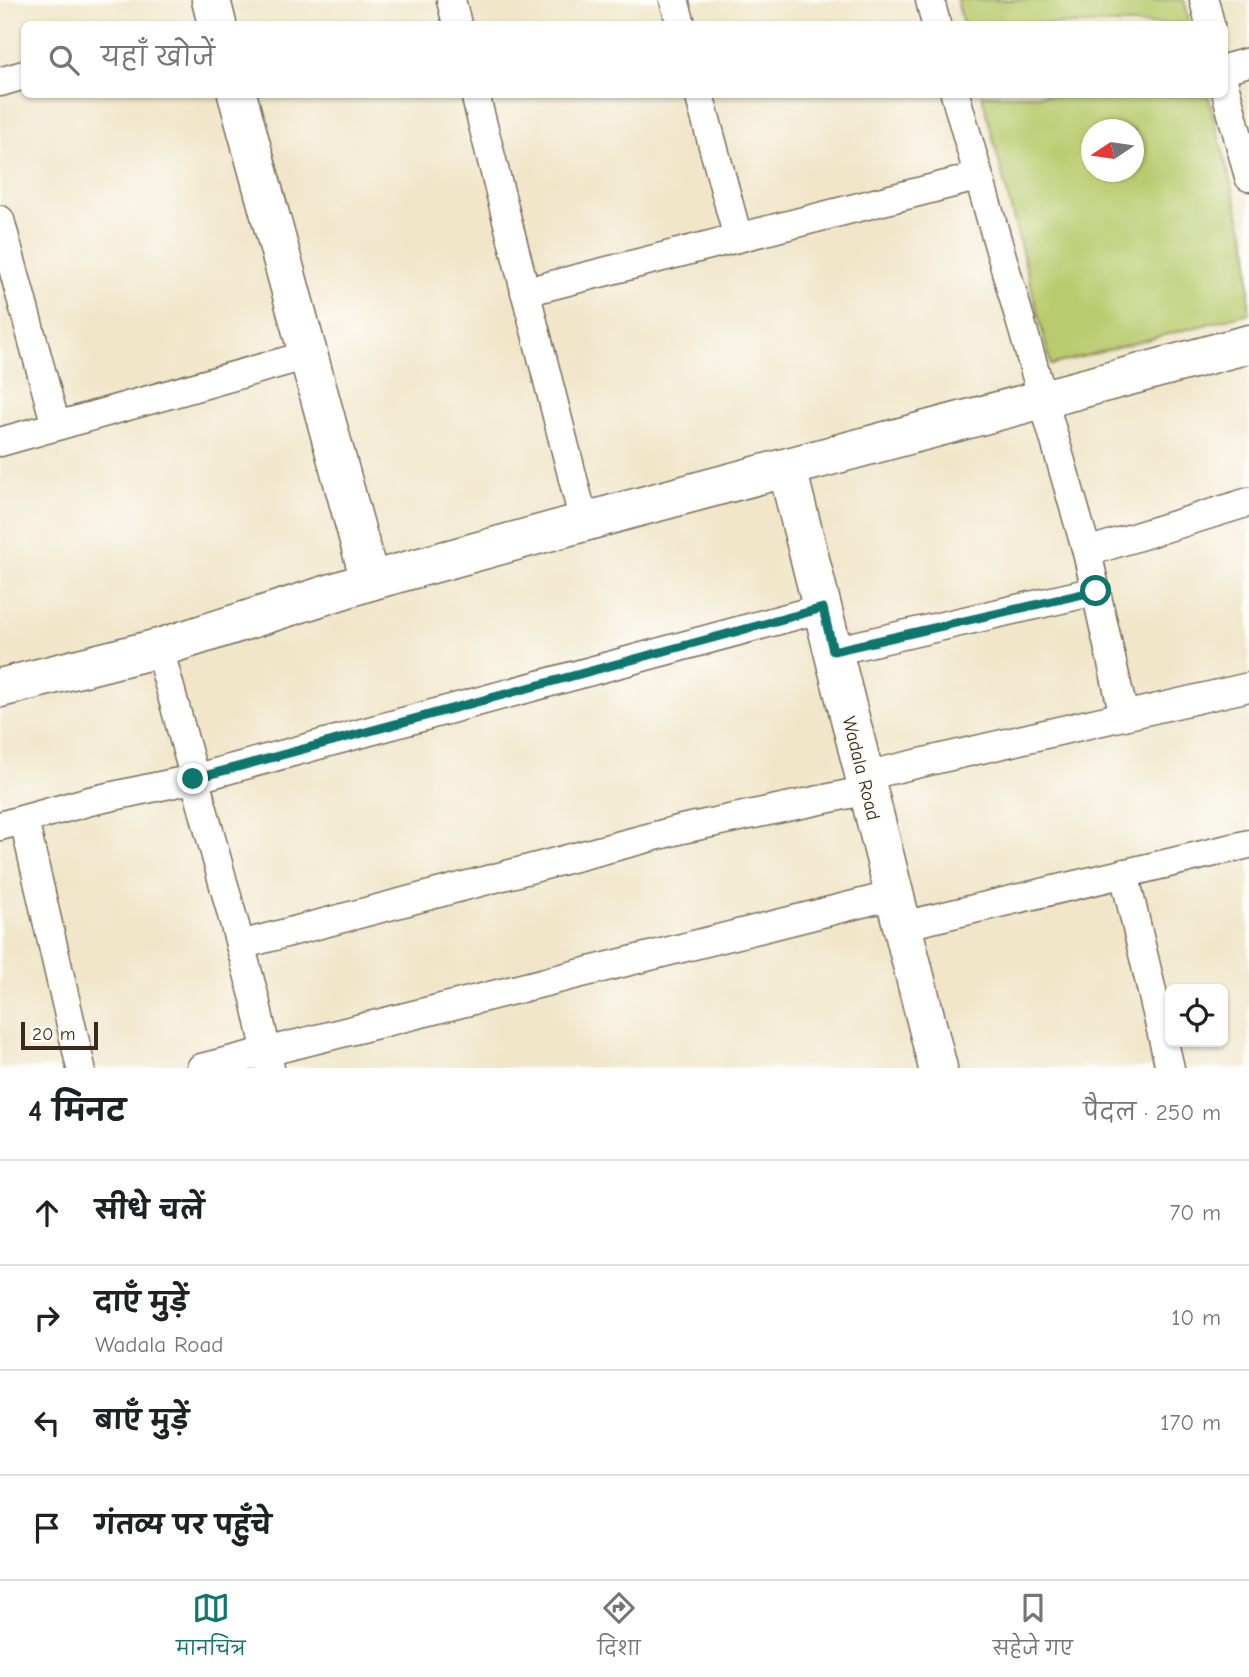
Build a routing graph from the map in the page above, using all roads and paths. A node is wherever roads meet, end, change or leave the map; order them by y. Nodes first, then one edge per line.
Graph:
1 (451, 0) edge
2 (674, 0) edge
3 (930, 0) edge
4 (1204, 0) edge
5 (456, 21) edge
6 (680, 21) edge
7 (935, 21) edge
8 (1209, 21) edge
9 (1249, 62) edge
10 (1228, 68) edge
11 (21, 76) edge
12 (0, 82) edge
13 (238, 98) edge
14 (476, 98) edge
15 (700, 98) edge
16 (956, 98) edge
17 (1228, 98) edge
18 (977, 177) junction
19 (1249, 177) edge
20 (0, 220) edge
21 (738, 238) junction
22 (525, 292) junction
23 (1249, 344) edge
24 (308, 355) junction
25 (1041, 399) junction
26 (56, 426) junction
27 (0, 442) edge
28 (787, 468) junction
29 (1249, 502) edge
30 (584, 522) junction
31 (1087, 552) junction
32 (370, 581) junction
33 (1096, 591) junction
34 (823, 608) junction
35 (159, 648) junction
36 (833, 651) junction
37 (1249, 687) edge
38 (0, 688) edge
39 (1124, 716) junction
40 (193, 779) junction
41 (866, 783) junction
42 (12, 823) edge
43 (1249, 844) edge
44 (1124, 873) junction
45 (898, 911) junction
46 (240, 945) junction
47 (268, 1060) edge
48 (81, 1068) edge
49 (201, 1068) edge
50 (938, 1068) edge
51 (1170, 1068) edge

1 - 5 street
2 - 6 street
3 - 7 street
4 - 8 street
9 - 10 street
11 - 12 street
13 - 24 street
14 - 22 street
15 - 21 street
16 - 18 street
17 - 19 street
18 - 21 street
18 - 25 street
20 - 26 street
21 - 22 street
22 - 30 street
23 - 25 street
24 - 26 street
24 - 32 street
25 - 28 street
25 - 31 street
26 - 27 street
28 - 30 street
28 - 34 street, Wadala Road
29 - 31 street
30 - 32 street
31 - 33 street
32 - 35 street
33 - 36 street
33 - 39 street
34 - 36 street, Wadala Road
34 - 40 street
35 - 38 street
35 - 40 street
36 - 41 street, Wadala Road
37 - 39 street
39 - 41 street
40 - 42 street
40 - 46 street
41 - 45 street, Wadala Road
41 - 46 street
42 - 48 street
43 - 44 street
44 - 45 street
44 - 51 street
45 - 47 street
45 - 50 street, Wadala Road
46 - 47 street
47 - 49 street

